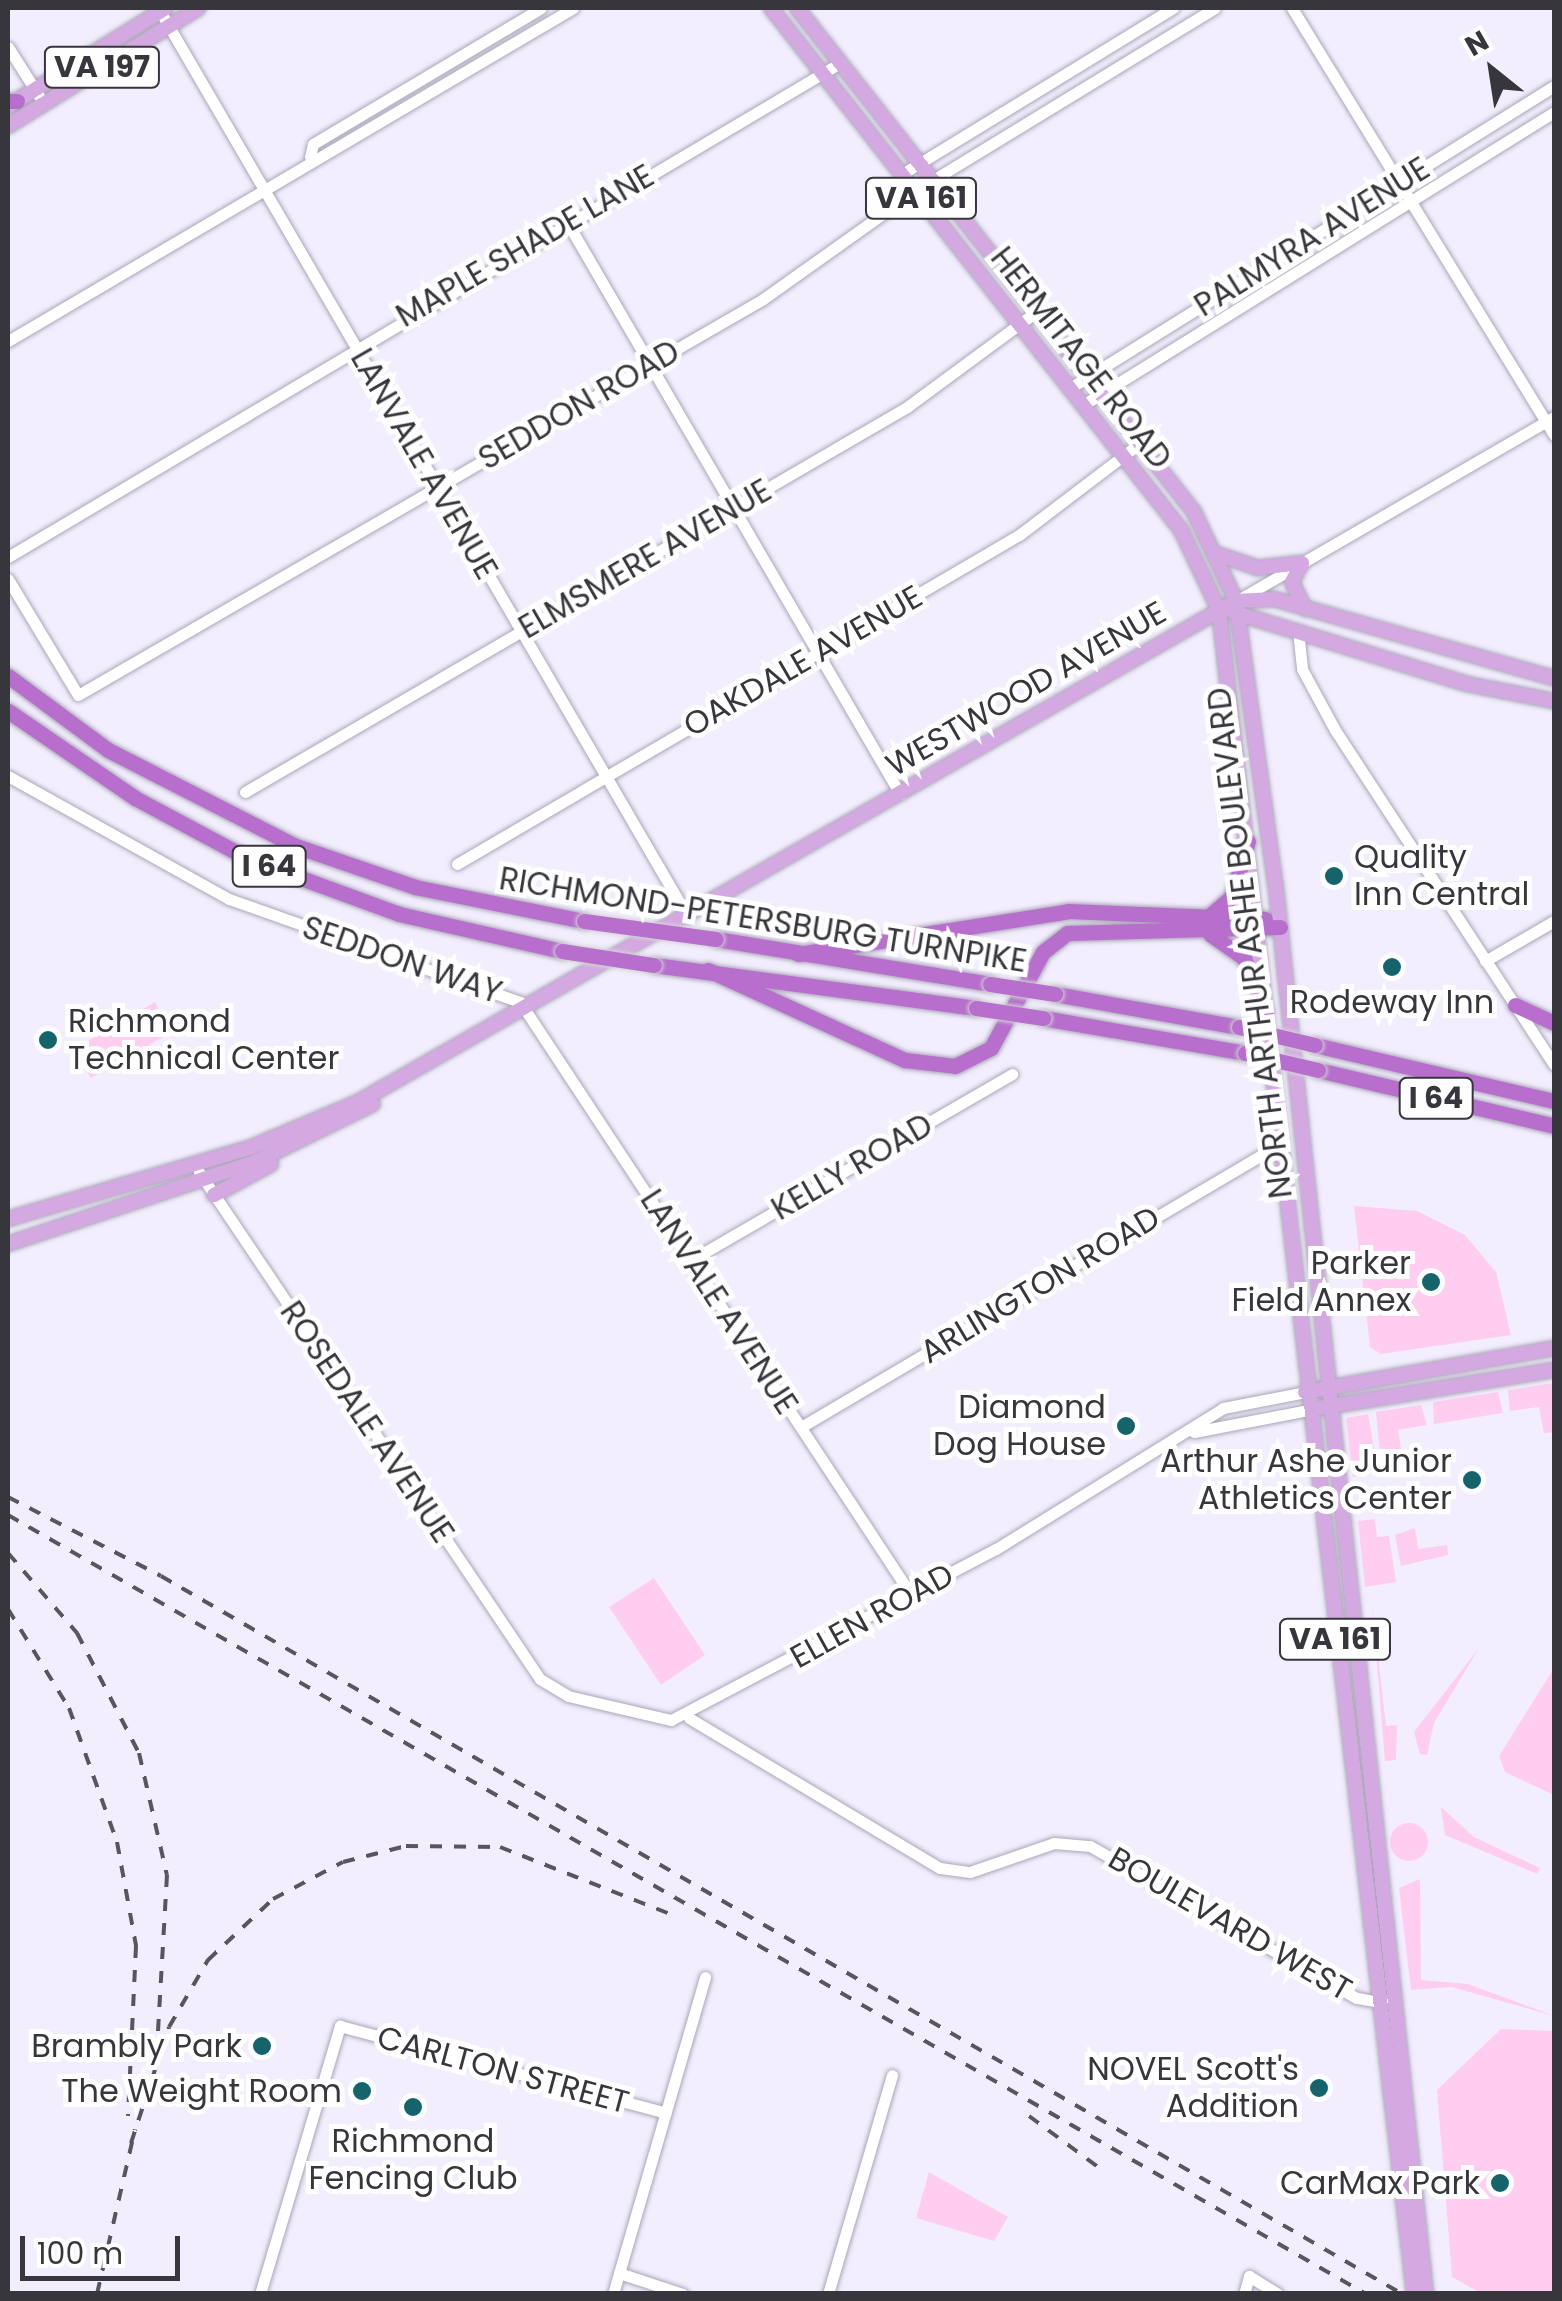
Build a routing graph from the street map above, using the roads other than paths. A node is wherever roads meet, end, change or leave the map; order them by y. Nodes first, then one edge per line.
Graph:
1 (198, 8) edge
2 (541, 8) edge
3 (572, 8) edge
4 (771, 8) edge
5 (797, 8) edge
6 (1173, 8) edge
7 (1216, 8) edge
8 (1292, 8) edge
9 (163, 10) edge
10 (168, 26) junction
11 (8, 47) edge
12 (454, 59) junction
13 (840, 63) junction
14 (823, 73) junction
15 (464, 74) junction
16 (1554, 86) edge
17 (35, 89) junction
18 (11, 103) edge
19 (44, 103) junction
20 (1554, 112) edge
21 (8, 126) edge
22 (310, 157) junction
23 (920, 164) junction
24 (902, 174) junction
25 (932, 180) junction
26 (1400, 183) junction
27 (262, 186) junction
28 (916, 191) junction
29 (1412, 202) junction
30 (567, 222) junction
31 (1036, 312) junction
32 (1020, 324) junction
33 (8, 341) edge
34 (355, 345) junction
35 (650, 364) junction
36 (1087, 378) junction
37 (1070, 388) junction
38 (1100, 394) junction
39 (1083, 405) junction
40 (1550, 419) edge
41 (1554, 435) edge
42 (1140, 444) junction
43 (1124, 456) junction
44 (437, 486) junction
45 (733, 508) junction
46 (1220, 555) junction
47 (8, 556) edge
48 (1302, 563) junction
49 (8, 579) edge
50 (1238, 607) junction
51 (1219, 610) junction
52 (1306, 610) junction
53 (1298, 630) junction
54 (521, 632) junction
55 (816, 652) junction
56 (8, 676) edge
57 (1554, 678) edge
58 (1554, 701) edge
59 (8, 712) edge
60 (8, 776) edge
61 (604, 776) junction
62 (244, 792) dead end
63 (900, 794) junction
64 (1248, 841) junction
65 (457, 864) dead end
66 (688, 916) junction
67 (1554, 921) edge
68 (1280, 923) junction
69 (1257, 924) junction
70 (1203, 925) junction
71 (798, 954) junction
72 (1486, 961) junction
73 (708, 970) junction
74 (1514, 1004) junction
75 (527, 1010) junction
76 (1266, 1012) junction
77 (1554, 1023) edge
78 (1554, 1065) edge
79 (1012, 1074) dead end
80 (1554, 1101) edge
81 (1554, 1126) edge
82 (316, 1136) junction
83 (1280, 1144) junction
84 (194, 1164) junction
85 (203, 1179) junction
86 (214, 1196) junction
87 (8, 1219) edge
88 (8, 1244) edge
89 (1314, 1258) junction
90 (693, 1259) junction
91 (1554, 1348) edge
92 (1522, 1354) junction
93 (1554, 1370) edge
94 (1460, 1386) junction
95 (1327, 1388) junction
96 (1305, 1392) junction
97 (1327, 1407) junction
98 (1308, 1410) junction
99 (800, 1427) junction
100 (1190, 1433) junction
101 (910, 1594) junction
102 (689, 1718) junction
103 (705, 1977) dead end
104 (1398, 2001) junction
105 (1379, 2004) junction
106 (892, 2075) dead end
107 (666, 2113) junction
108 (1416, 2260) junction
109 (619, 2274) junction
110 (260, 2294) edge
111 (613, 2294) edge
112 (682, 2294) edge
113 (828, 2294) edge
114 (1244, 2294) edge
115 (1278, 2294) edge
116 (1414, 2294) edge
117 (1426, 2294) edge

1 - 10 main road, VA 197
2 - 12 street
3 - 15 street
4 - 14 main road, HERMITAGE ROAD / VA 161
5 - 13 main road, HERMITAGE ROAD / VA 161
6 - 23 street
7 - 25 street, SEDDON ROAD
8 - 26 street
9 - 10 street, LANVALE AVENUE
9 - 17 main road, VA 197
10 - 19 main road, VA 197
10 - 27 street, LANVALE AVENUE
11 - 17 street
12 - 15 street
12 - 22 street
13 - 14 street, MAPLE SHADE LANE
13 - 23 main road, HERMITAGE ROAD / VA 161
14 - 24 main road, HERMITAGE ROAD / VA 161
14 - 30 street, MAPLE SHADE LANE
15 - 22 street
16 - 26 street, PALMYRA AVENUE
17 - 18 main road, VA 197
17 - 19 street
19 - 21 main road, VA 197
20 - 29 street, PALMYRA AVENUE
22 - 27 street
23 - 24 street
23 - 25 main road, HERMITAGE ROAD / VA 161
24 - 28 main road, HERMITAGE ROAD / VA 161
25 - 28 street, SEDDON ROAD
25 - 31 main road, HERMITAGE ROAD / VA 161
26 - 29 street
26 - 36 street, PALMYRA AVENUE
27 - 33 street
27 - 34 street, LANVALE AVENUE
28 - 32 main road, HERMITAGE ROAD / VA 161
28 - 35 street, SEDDON ROAD
29 - 38 street, PALMYRA AVENUE
29 - 40 street
30 - 34 street, MAPLE SHADE LANE
30 - 35 street
31 - 32 street, ELMSMERE AVENUE
31 - 36 main road, HERMITAGE ROAD / VA 161
32 - 37 main road, HERMITAGE ROAD / VA 161
32 - 45 street, ELMSMERE AVENUE
34 - 44 street, LANVALE AVENUE
34 - 47 street, MAPLE SHADE LANE
35 - 44 street, SEDDON ROAD
35 - 45 street
36 - 37 street, PALMYRA AVENUE
36 - 38 main road, HERMITAGE ROAD / VA 161
37 - 39 main road, HERMITAGE ROAD / VA 161
38 - 39 street, PALMYRA AVENUE
38 - 42 main road, HERMITAGE ROAD / VA 161
39 - 43 main road, HERMITAGE ROAD / VA 161
40 - 41 street
40 - 48 street
42 - 43 street, OAKDALE AVENUE
42 - 46 main road, HERMITAGE ROAD / VA 161
43 - 51 main road, HERMITAGE ROAD / VA 161
43 - 55 street, OAKDALE AVENUE
44 - 49 street, SEDDON ROAD
44 - 54 street, LANVALE AVENUE
45 - 54 street, ELMSMERE AVENUE
45 - 55 street
46 - 48 main road
46 - 50 main road, HERMITAGE ROAD / VA 161
48 - 50 street
48 - 52 main road
50 - 51 main road
50 - 52 main road
50 - 53 main road
50 - 68 main road, NORTH ARTHUR ASHE BOULEVARD / VA 161
51 - 63 main road, WESTWOOD AVENUE
51 - 64 main road, NORTH ARTHUR ASHE BOULEVARD / VA 161
52 - 57 main road
53 - 58 main road
53 - 72 street
54 - 61 street, LANVALE AVENUE
54 - 62 street, ELMSMERE AVENUE
55 - 61 street, OAKDALE AVENUE
55 - 63 street
56 - 71 highway, RICHMOND-PETERSBURG TURNPIKE / I 64, bridge
59 - 73 highway, RICHMOND-PETERSBURG TURNPIKE / I 64, bridge
60 - 75 street, SEDDON WAY
61 - 65 street, OAKDALE AVENUE
61 - 66 street, LANVALE AVENUE
63 - 66 main road, WESTWOOD AVENUE
64 - 69 main road, NORTH ARTHUR ASHE BOULEVARD / VA 161
64 - 70 highway
66 - 75 main road, WESTWOOD AVENUE
67 - 72 street
68 - 69 highway
68 - 89 main road, NORTH ARTHUR ASHE BOULEVARD / VA 161
69 - 70 highway
69 - 76 main road, NORTH ARTHUR ASHE BOULEVARD / VA 161
70 - 71 highway
70 - 73 highway
70 - 76 highway
71 - 80 highway, RICHMOND-PETERSBURG TURNPIKE / I 64, bridge
72 - 74 street
73 - 81 highway, RICHMOND-PETERSBURG TURNPIKE / I 64, bridge
74 - 77 highway
74 - 78 street
75 - 82 main road, WESTWOOD AVENUE
75 - 84 main road, WESTWOOD AVENUE
75 - 90 street, LANVALE AVENUE
76 - 83 main road, NORTH ARTHUR ASHE BOULEVARD / VA 161
79 - 90 street, KELLY ROAD
82 - 85 main road, WESTWOOD AVENUE
82 - 86 main road
83 - 89 main road
83 - 96 main road, NORTH ARTHUR ASHE BOULEVARD / VA 161
83 - 99 street, ARLINGTON ROAD
84 - 85 street, ROSEDALE AVENUE
84 - 87 main road, WESTWOOD AVENUE
85 - 86 street, ROSEDALE AVENUE
85 - 88 main road, WESTWOOD AVENUE
86 - 102 street, ROSEDALE AVENUE
89 - 95 main road, NORTH ARTHUR ASHE BOULEVARD / VA 161
90 - 99 street, LANVALE AVENUE
91 - 92 main road
92 - 94 main road
92 - 95 main road
93 - 94 main road
94 - 97 main road
95 - 96 main road
95 - 97 main road, NORTH ARTHUR ASHE BOULEVARD / VA 161
96 - 98 main road, NORTH ARTHUR ASHE BOULEVARD / VA 161
96 - 100 street, ELLEN ROAD
97 - 98 main road
97 - 104 main road, NORTH ARTHUR ASHE BOULEVARD / VA 161
98 - 100 street, ELLEN ROAD
98 - 105 main road, NORTH ARTHUR ASHE BOULEVARD / VA 161
99 - 101 street, LANVALE AVENUE
100 - 101 street, ELLEN ROAD
101 - 102 street, ELLEN ROAD
102 - 105 street, BOULEVARD WEST
103 - 107 street
104 - 105 street, BOULEVARD WEST
104 - 108 main road, NORTH ARTHUR ASHE BOULEVARD / VA 161
105 - 108 main road, NORTH ARTHUR ASHE BOULEVARD / VA 161
106 - 113 street
107 - 109 street
107 - 110 street, CARLTON STREET
108 - 116 main road, NORTH ARTHUR ASHE BOULEVARD / VA 161
108 - 117 main road, NORTH ARTHUR ASHE BOULEVARD / VA 161
109 - 111 street
109 - 112 street
114 - 115 street

